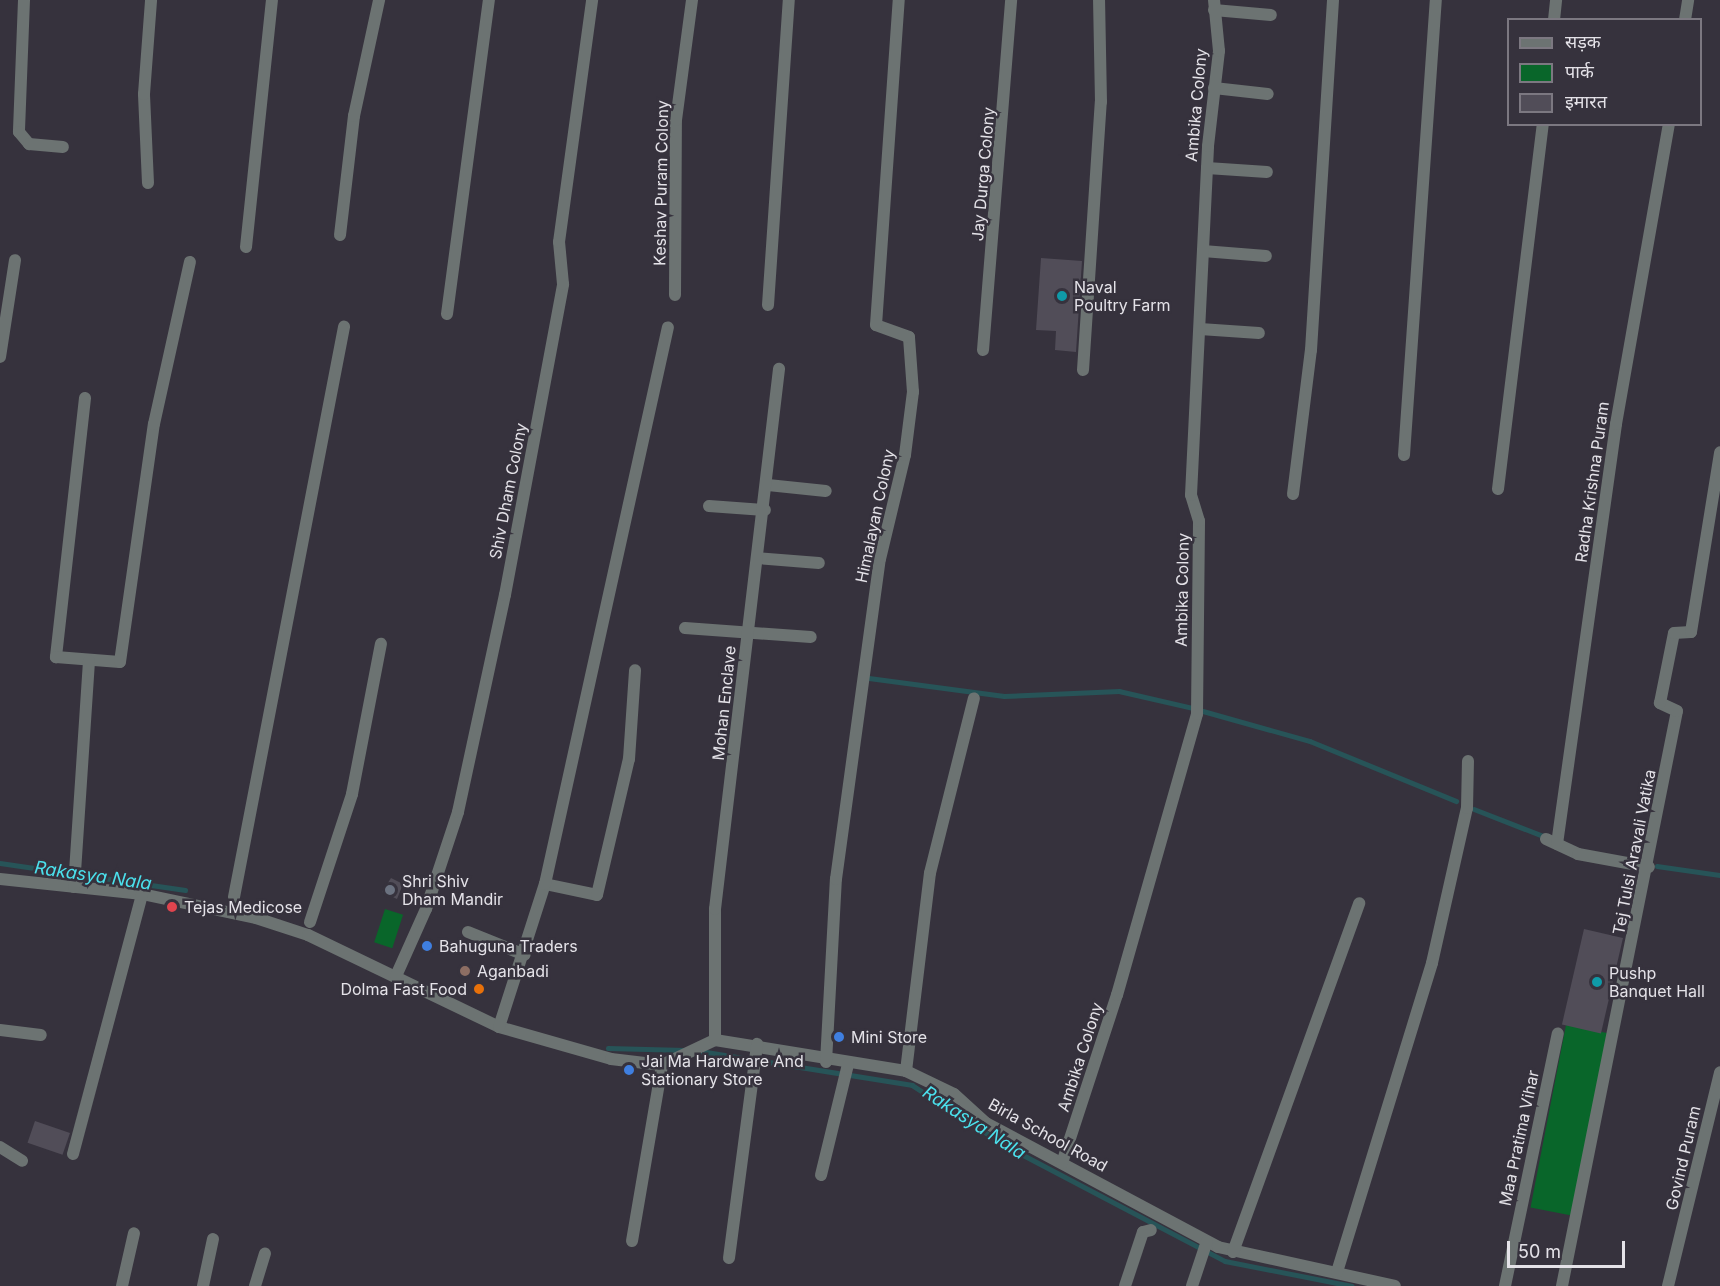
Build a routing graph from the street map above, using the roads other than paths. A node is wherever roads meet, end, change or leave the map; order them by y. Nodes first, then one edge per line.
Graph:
1 (24, 0) edge
2 (151, 0) edge
3 (272, 0) edge
4 (379, 0) edge
5 (489, 0) edge
6 (592, 0) edge
7 (692, 0) edge
8 (789, 0) edge
9 (899, 0) edge
10 (1011, 0) edge
11 (1099, 0) edge
12 (1333, 0) edge
13 (1436, 0) edge
14 (1556, 0) edge
15 (1688, 0) edge
16 (1214, 5) edge
17 (1272, 15) dead end
18 (1554, 18) edge
19 (1685, 18) edge
20 (1214, 88) junction
21 (1268, 94) dead end
22 (1543, 126) edge
23 (1669, 126) edge
24 (63, 147) dead end
25 (1207, 168) junction
26 (1267, 172) dead end
27 (148, 183) dead end
28 (340, 235) dead end
29 (246, 247) dead end
30 (1203, 250) junction
31 (1266, 256) dead end
32 (15, 260) dead end
33 (190, 262) dead end
34 (675, 295) dead end
35 (768, 305) dead end
36 (447, 314) dead end
37 (344, 327) dead end
38 (668, 327) dead end
39 (1200, 329) junction
40 (1259, 333) dead end
41 (982, 350) dead end
42 (0, 357) edge
43 (779, 369) dead end
44 (1083, 370) dead end
45 (85, 398) dead end
46 (1720, 452) edge
47 (1404, 455) dead end
48 (768, 485) junction
49 (1498, 489) dead end
50 (826, 491) dead end
51 (1293, 495) dead end
52 (709, 506) dead end
53 (765, 510) junction
54 (757, 558) junction
55 (819, 563) dead end
56 (685, 628) dead end
57 (749, 633) junction
58 (811, 637) dead end
59 (381, 644) dead end
60 (89, 661) junction
61 (635, 670) dead end
62 (974, 698) dead end
63 (1468, 761) dead end
64 (1649, 867) junction
65 (0, 879) edge
66 (545, 884) junction
67 (74, 885) junction
68 (142, 894) junction
69 (234, 897) dead end
70 (1359, 903) dead end
71 (310, 922) dead end
72 (468, 932) dead end
73 (525, 955) junction
74 (396, 976) junction
75 (499, 1027) junction
76 (0, 1029) edge
77 (1558, 1033) dead end
78 (41, 1035) dead end
79 (715, 1040) junction
80 (755, 1053) junction
81 (826, 1062) junction
82 (662, 1065) junction
83 (906, 1071) junction
84 (1720, 1072) edge
85 (847, 1073) junction
86 (0, 1147) edge
87 (73, 1154) dead end
88 (22, 1161) dead end
89 (1062, 1163) junction
90 (821, 1175) dead end
91 (1151, 1230) dead end
92 (134, 1233) dead end
93 (213, 1239) dead end
94 (632, 1241) dead end
95 (1204, 1249) junction
96 (1233, 1252) junction
97 (265, 1253) dead end
98 (729, 1258) dead end
99 (1340, 1278) edge
100 (122, 1286) edge
101 (202, 1286) edge
102 (255, 1286) edge
103 (1125, 1286) edge
104 (1192, 1286) edge
105 (1395, 1286) edge
106 (1505, 1286) edge
107 (1562, 1286) edge
108 (1668, 1286) edge

1 - 24 street
2 - 27 street
3 - 29 street
4 - 28 street
5 - 36 street
6 - 74 street, Shiv Dham Colony
7 - 34 street, Keshav Puram Colony
8 - 35 street
9 - 81 street, Himalayan Colony
10 - 41 street, Jay Durga Colony
11 - 44 street
12 - 51 street
13 - 47 street
14 - 18 street
15 - 19 street
16 - 17 street
16 - 20 street, Ambika Colony
20 - 21 street
20 - 25 street, Ambika Colony
22 - 49 street
23 - 64 street, Radha Krishna Puram
25 - 26 street
25 - 30 street, Ambika Colony
30 - 31 street
30 - 39 street, Ambika Colony
32 - 42 street
33 - 60 street
37 - 69 street
38 - 66 street
39 - 40 street
39 - 89 street, Ambika Colony
43 - 48 street, Mohan Enclave
45 - 60 street
46 - 64 street, Tej Tulsi Aravali Vatika
48 - 50 street
48 - 53 street, Mohan Enclave
52 - 53 street
53 - 54 street, Mohan Enclave
54 - 55 street
54 - 57 street, Mohan Enclave
56 - 57 street
57 - 58 street
57 - 79 street, Mohan Enclave
59 - 71 street
60 - 67 street
61 - 66 street
62 - 83 street
63 - 99 street
64 - 107 street, Tej Tulsi Aravali Vatika
65 - 67 street, Birla School Road
66 - 73 street
67 - 68 street, Birla School Road
68 - 74 street, Birla School Road
68 - 87 street
70 - 96 street
72 - 73 street
73 - 75 street
74 - 75 street, Birla School Road
75 - 82 street, Birla School Road
76 - 78 street
77 - 106 street, Maa Pratima Vihar
79 - 80 street, Birla School Road
79 - 82 street, Birla School Road
80 - 81 street, Birla School Road
80 - 98 street
81 - 85 street, Birla School Road
82 - 94 street
83 - 85 street, Birla School Road
83 - 89 street, Birla School Road
84 - 108 street, Govind Puram
85 - 90 street
86 - 88 street
89 - 95 street, Birla School Road
91 - 103 street
92 - 100 street
93 - 101 street
95 - 96 street, Birla School Road
95 - 104 street
96 - 99 street, Birla School Road
97 - 102 street
99 - 105 street, Birla School Road

